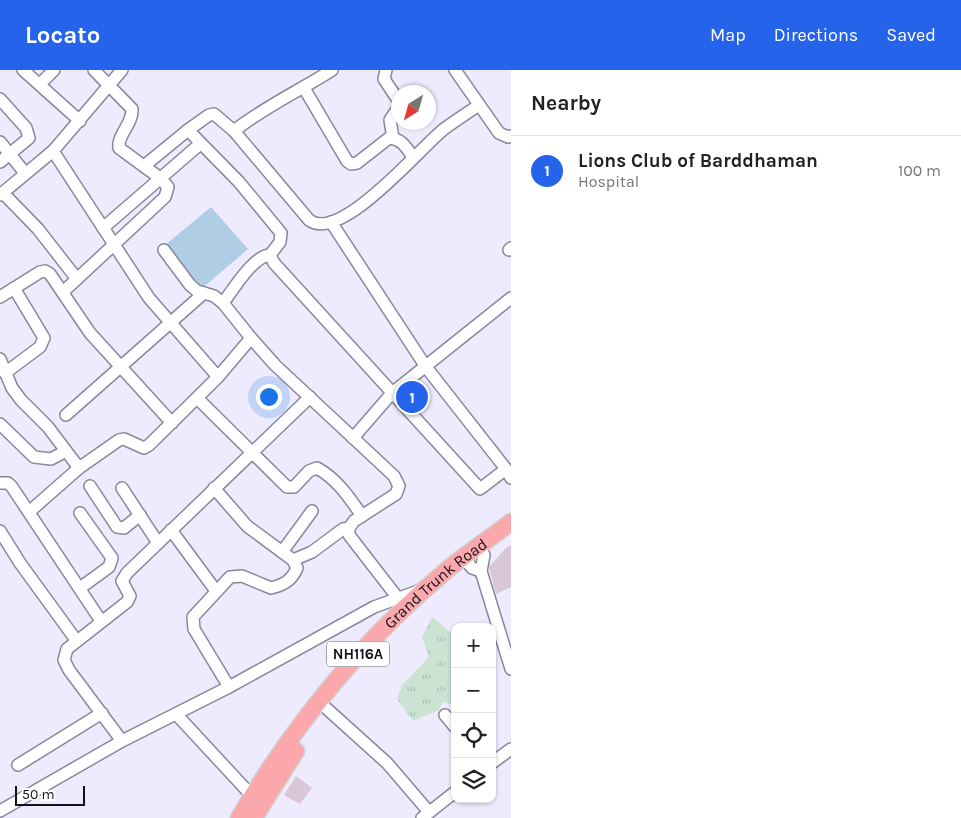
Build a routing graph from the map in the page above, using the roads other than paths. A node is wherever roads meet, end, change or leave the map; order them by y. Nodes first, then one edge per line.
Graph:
1 (23, 70) edge
2 (54, 70) edge
3 (94, 70) edge
4 (122, 70) edge
5 (332, 70) edge
6 (386, 70) edge
7 (455, 70) edge
8 (40, 84) junction
9 (108, 85) junction
10 (304, 88) junction
11 (391, 90) edge
12 (0, 100) edge
13 (479, 105) junction
14 (80, 121) junction
15 (188, 130) junction
16 (392, 130) edge
17 (234, 131) junction
18 (511, 136) edge
19 (393, 138) junction
20 (0, 142) edge
21 (200, 144) junction
22 (53, 151) junction
23 (10, 155) junction
24 (413, 157) junction
25 (0, 162) edge
26 (144, 166) junction
27 (25, 173) junction
28 (160, 178) junction
29 (2, 194) edge
30 (331, 222) junction
31 (103, 228) junction
32 (114, 246) junction
33 (164, 250) dead end
34 (270, 255) junction
35 (77, 279) junction
36 (14, 288) junction
37 (63, 292) junction
38 (204, 293) junction
39 (0, 297) edge
40 (511, 298) edge
41 (223, 303) junction
42 (170, 323) junction
43 (251, 338) junction
44 (0, 359) edge
45 (426, 366) junction
46 (120, 368) junction
47 (5, 373) junction
48 (218, 377) junction
49 (392, 393) junction
50 (310, 397) junction
51 (197, 398) junction
52 (66, 415) dead end
53 (172, 423) junction
54 (0, 424) edge
55 (354, 438) junction
56 (66, 452) junction
57 (252, 452) junction
58 (78, 468) junction
59 (508, 473) edge
60 (0, 483) edge
61 (90, 486) dead end
62 (122, 488) dead end
63 (214, 488) junction
64 (29, 512) junction
65 (312, 512) dead end
66 (80, 513) dead end
67 (140, 515) junction
68 (362, 516) junction
69 (511, 522) edge
70 (349, 528) junction
71 (171, 530) junction
72 (0, 531) edge
73 (511, 534) edge
74 (158, 543) junction
75 (282, 552) junction
76 (475, 559) junction
77 (293, 560) junction
78 (80, 588) junction
79 (432, 588) junction
80 (216, 591) junction
81 (397, 597) junction
82 (101, 621) junction
83 (76, 640) junction
84 (511, 669) edge
85 (229, 686) junction
86 (326, 708) junction
87 (102, 713) junction
88 (176, 714) junction
89 (445, 715) dead end
90 (451, 722) edge
91 (122, 741) junction
92 (511, 748) edge
93 (496, 760) edge
94 (18, 765) dead end
95 (451, 795) edge
96 (252, 796) junction
97 (0, 811) edge
98 (425, 815) edge
99 (239, 818) edge
100 (254, 818) edge

1 - 8 street
2 - 8 street
3 - 9 street
4 - 9 street
5 - 10 street
6 - 11 street
7 - 13 street
8 - 14 street
9 - 14 street
9 - 26 street
10 - 17 street
10 - 19 street
12 - 23 street
13 - 18 street
13 - 24 street
14 - 22 street
15 - 17 street
15 - 21 street
15 - 26 street
16 - 19 street
17 - 30 street
19 - 24 street
20 - 23 street
21 - 28 street
21 - 34 street
22 - 27 street
22 - 31 street
23 - 25 street
23 - 27 street
24 - 30 street
26 - 28 street
27 - 29 street
28 - 31 street
28 - 32 street
29 - 35 street
30 - 45 street
31 - 32 street
32 - 35 street
32 - 42 street
33 - 38 street
34 - 41 street
34 - 49 street
35 - 37 street
36 - 37 street
36 - 39 street
36 - 47 street
37 - 46 street
38 - 41 street
38 - 42 street
40 - 45 street
41 - 43 street
42 - 46 street
42 - 48 street
43 - 48 street
43 - 50 street
44 - 47 street
45 - 49 street
45 - 59 street
46 - 52 street
46 - 53 street
47 - 56 street
48 - 51 street
49 - 55 street
49 - 59 street
50 - 55 street
50 - 57 street
51 - 53 street
51 - 57 street
53 - 58 street
54 - 56 street
55 - 68 street
56 - 58 street
57 - 63 street
57 - 68 street
58 - 64 street
60 - 64 street
61 - 67 street
62 - 67 street
63 - 71 street
63 - 75 street
64 - 78 street
65 - 75 street
66 - 78 street
67 - 74 street
68 - 70 street
69 - 76 highway, Grand Trunk Road / NH116A
70 - 77 street
70 - 81 street
71 - 74 street
71 - 80 street
72 - 83 street
73 - 76 highway, Grand Trunk Road / NH116A
74 - 82 street
75 - 77 street
76 - 79 highway, Grand Trunk Road / NH116A
76 - 84 street
77 - 80 street
78 - 82 street
79 - 81 street
79 - 86 highway, Grand Trunk Road / NH116A
79 - 96 highway, Grand Trunk Road / NH116A
80 - 85 street
81 - 85 street
82 - 83 street
83 - 87 street
85 - 88 street
86 - 98 street
86 - 100 highway, Grand Trunk Road / NH116A
87 - 91 street
87 - 94 street
88 - 91 street
88 - 96 street
89 - 90 street
91 - 97 street
92 - 93 street
95 - 98 street
96 - 99 highway, Grand Trunk Road / NH116A

